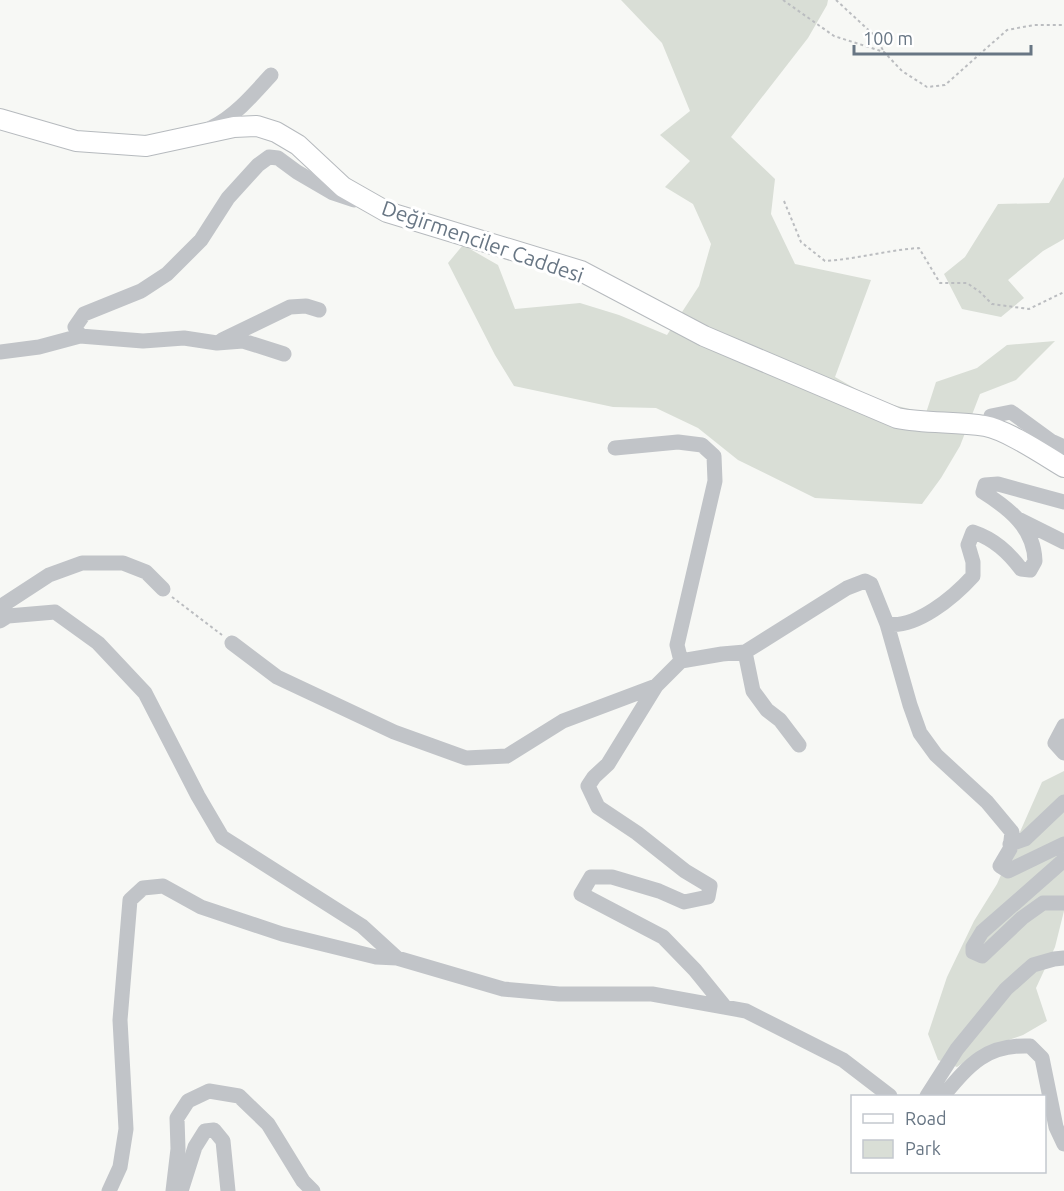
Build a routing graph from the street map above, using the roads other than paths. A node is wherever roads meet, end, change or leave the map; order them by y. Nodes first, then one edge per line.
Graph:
1 (271, 75) dead end
2 (0, 119) edge
3 (198, 135) junction
4 (387, 212) junction
5 (319, 310) dead end
6 (80, 336) junction
7 (217, 343) junction
8 (0, 352) edge
9 (284, 354) dead end
10 (988, 427) junction
11 (1064, 447) edge
12 (615, 448) dead end
13 (1064, 467) edge
14 (1064, 502) edge
15 (1017, 519) junction
16 (1064, 542) edge
17 (163, 590) road end
18 (0, 608) edge
19 (0, 621) edge
20 (886, 624) junction
21 (232, 643) road end
22 (746, 652) junction
23 (681, 661) junction
24 (656, 686) junction
25 (1064, 726) edge
26 (799, 745) dead end
27 (1064, 753) edge
28 (1064, 802) edge
29 (1010, 844) junction
30 (1064, 844) edge
31 (1064, 860) edge
32 (1064, 903) edge
33 (397, 958) junction
34 (1064, 958) edge
35 (725, 1007) junction
36 (889, 1095) edge
37 (928, 1095) edge
38 (944, 1095) edge
39 (1064, 1144) edge
40 (109, 1191) edge
41 (173, 1191) edge
42 (181, 1191) edge
43 (228, 1191) edge
44 (313, 1191) edge

1 - 3 street
2 - 3 main road, Değirmenciler Caddesi
3 - 4 main road, Değirmenciler Caddesi
4 - 6 street
4 - 10 main road, Değirmenciler Caddesi
5 - 7 street
6 - 7 street
6 - 8 street
7 - 9 street
10 - 11 street
10 - 13 main road, Değirmenciler Caddesi
12 - 23 street
14 - 15 street
15 - 16 street
15 - 20 street
17 - 18 street
19 - 33 street
20 - 22 street
20 - 29 street
21 - 24 street
22 - 23 street
22 - 26 street
23 - 24 street
24 - 35 street
25 - 27 street
28 - 29 street
29 - 30 street
31 - 32 street
33 - 35 street
33 - 40 street
34 - 37 street
35 - 36 street
38 - 39 street
41 - 44 street
42 - 43 street

